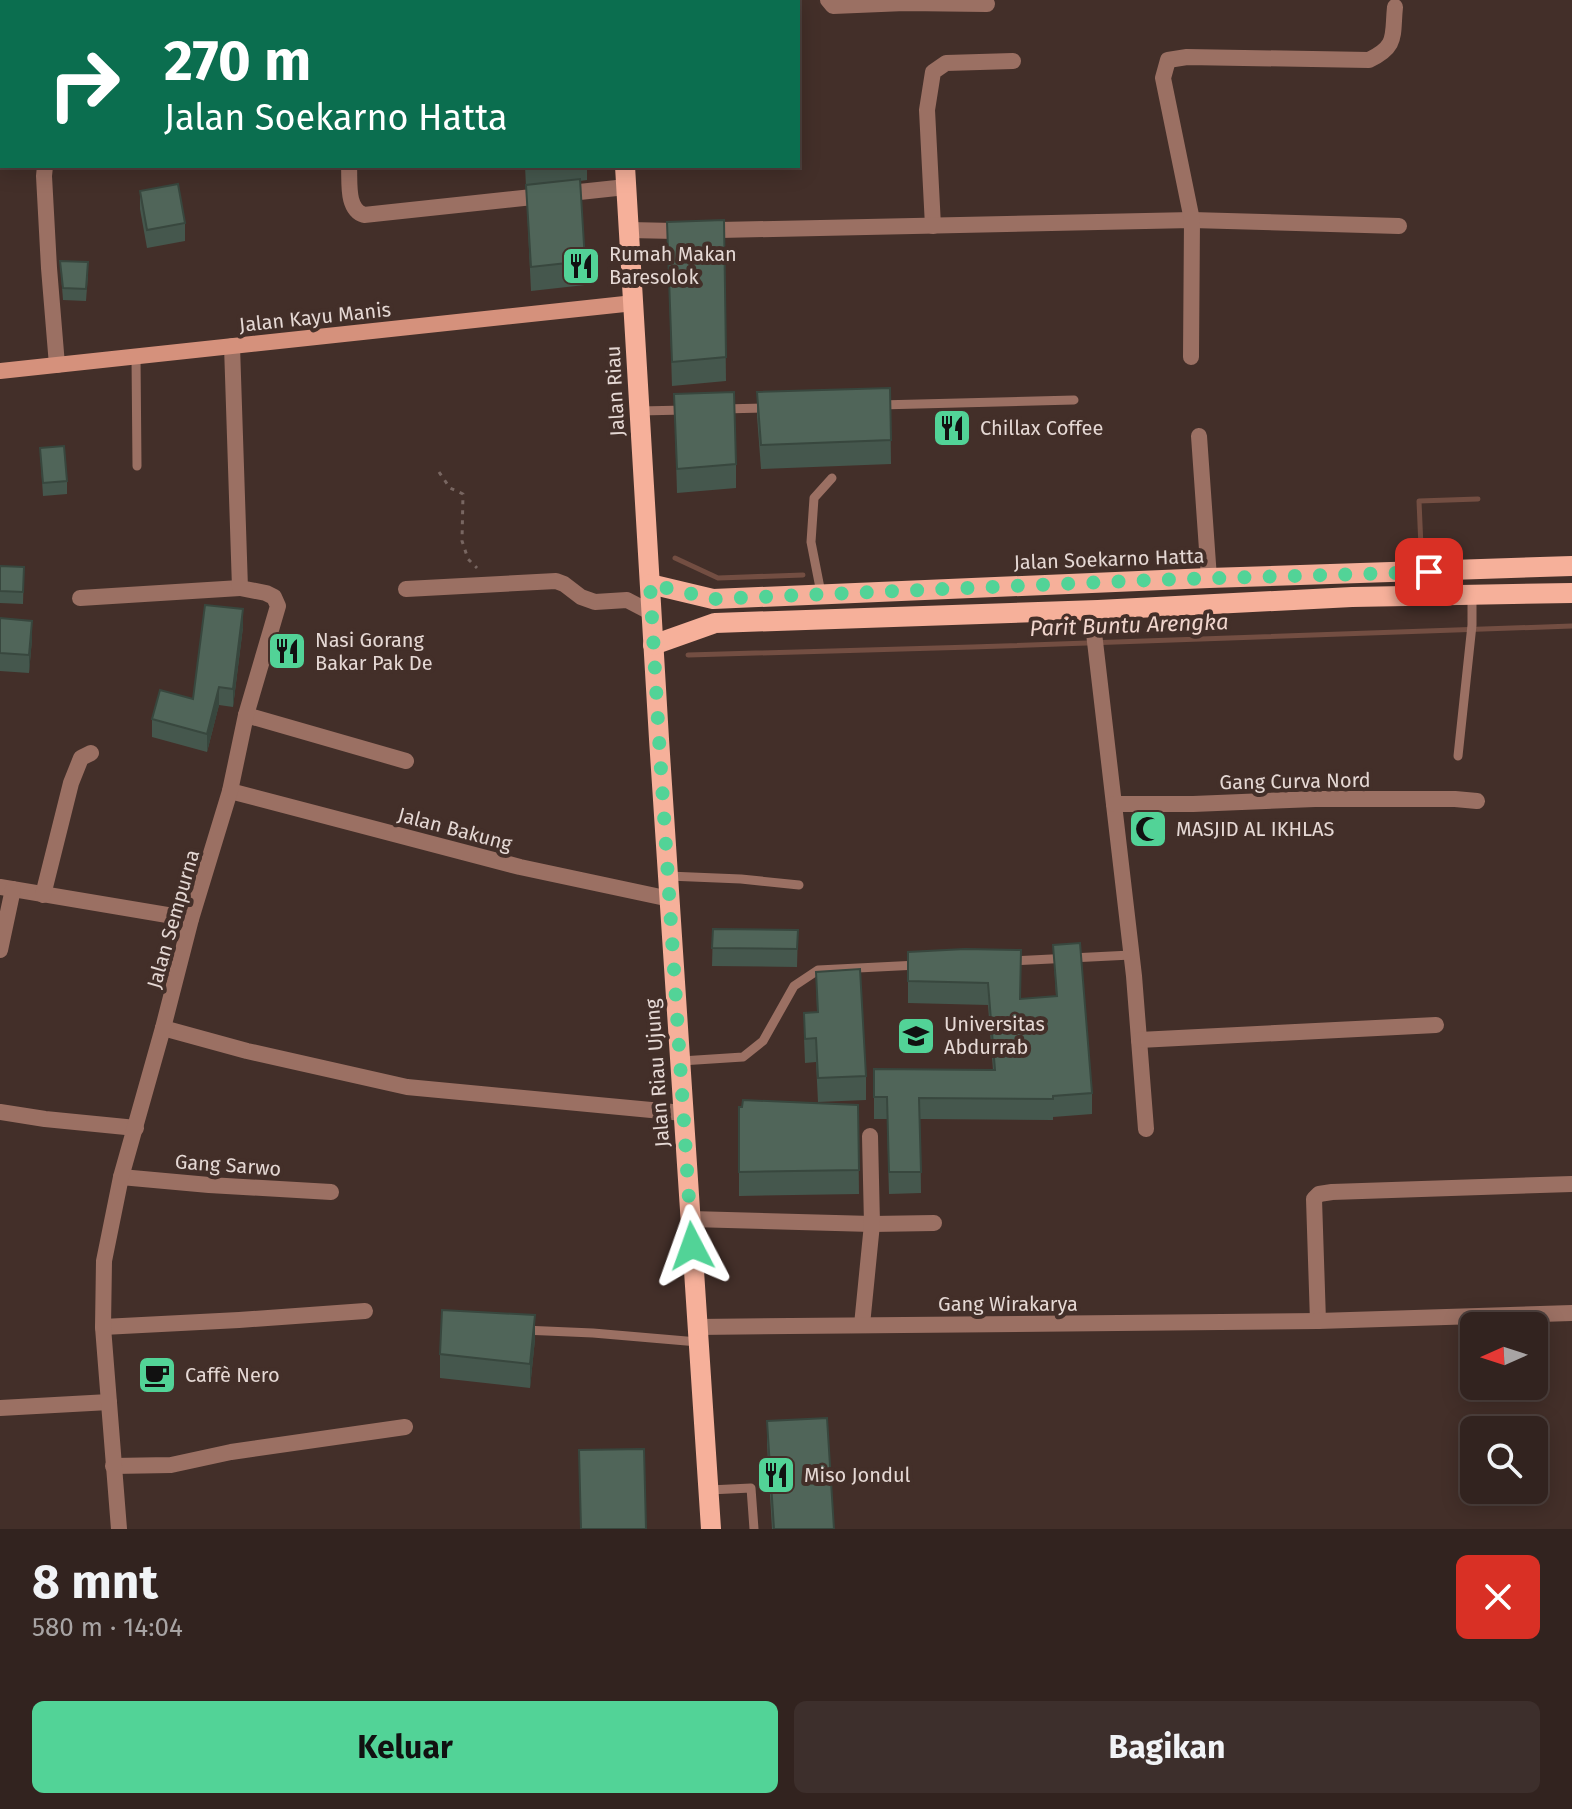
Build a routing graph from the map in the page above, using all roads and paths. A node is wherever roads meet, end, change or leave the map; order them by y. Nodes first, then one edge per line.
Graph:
1 (828, 0) edge
2 (987, 4) dead end
3 (1395, 7) dead end
4 (1013, 61) dead end
5 (45, 168) edge
6 (349, 168) edge
7 (626, 176) edge
8 (1192, 220) junction
9 (933, 226) junction
10 (1399, 226) dead end
11 (629, 230) junction
12 (634, 303) junction
13 (232, 346) junction
14 (136, 357) junction
15 (1191, 357) dead end
16 (57, 365) junction
17 (0, 371) edge
18 (1074, 400) dead end
19 (872, 405) edge
20 (779, 408) edge
21 (717, 409) edge
22 (702, 410) edge
23 (640, 411) junction
24 (1199, 436) dead end
25 (137, 466) dead end
26 (439, 472) dead end
27 (832, 478) dead end
28 (1572, 566) edge
29 (1209, 578) junction
30 (650, 584) junction
31 (483, 586) junction
32 (240, 588) junction
33 (406, 589) dead end
34 (821, 593) junction
35 (1572, 593) edge
36 (1472, 595) junction
37 (80, 598) dead end
38 (1098, 610) junction
39 (652, 613) junction
40 (653, 645) junction
41 (246, 715) junction
42 (91, 753) dead end
43 (1458, 756) dead end
44 (406, 761) dead end
45 (230, 791) junction
46 (1477, 801) dead end
47 (1114, 804) junction
48 (668, 876) junction
49 (799, 885) dead end
50 (6, 888) edge
51 (43, 895) junction
52 (670, 899) junction
53 (191, 919) junction
54 (0, 950) edge
55 (1131, 955) junction
56 (1006, 961) edge
57 (927, 964) edge
58 (1436, 1025) dead end
59 (163, 1028) junction
60 (1139, 1040) junction
61 (681, 1061) junction
62 (0, 1112) edge
63 (683, 1113) junction
64 (136, 1128) junction
65 (1146, 1129) dead end
66 (870, 1136) dead end
67 (121, 1177) junction
68 (1572, 1184) edge
69 (331, 1192) dead end
70 (691, 1219) junction
71 (934, 1223) dead end
72 (872, 1224) junction
73 (365, 1311) dead end
74 (1572, 1313) edge
75 (1318, 1321) junction
76 (862, 1325) junction
77 (103, 1327) junction
78 (508, 1330) edge
79 (698, 1334) junction
80 (109, 1402) junction
81 (0, 1408) edge
82 (405, 1427) dead end
83 (113, 1466) junction
84 (709, 1490) junction
85 (119, 1529) edge
86 (711, 1529) edge
87 (754, 1529) edge

1 - 2 street
3 - 8 street
4 - 9 street
5 - 16 street
6 - 7 street
7 - 11 main road, Jalan Riau
8 - 9 street
8 - 10 street
8 - 15 street
9 - 11 street
11 - 12 main road, Jalan Riau
12 - 13 street, Jalan Kayu Manis
12 - 23 main road, Jalan Riau
13 - 14 street, Jalan Kayu Manis
13 - 32 street
14 - 16 street, Jalan Kayu Manis
14 - 25 lane
16 - 17 street, Jalan Kayu Manis
18 - 19 lane
20 - 21 lane
22 - 23 lane
23 - 30 main road, Jalan Riau
24 - 29 street
26 - 31 path
27 - 34 lane
28 - 29 main road, Jalan Soekarno Hatta
29 - 34 main road, Jalan Soekarno Hatta
30 - 34 main road, Jalan Soekarno Hatta
30 - 39 main road, Jalan Riau
31 - 33 street
31 - 39 street
32 - 37 street
32 - 41 street, Jalan Sempurna
35 - 36 main road
36 - 38 main road
36 - 43 lane
38 - 40 main road
38 - 47 street
39 - 40 main road, Jalan Riau Ujung
40 - 48 main road, Jalan Riau Ujung
41 - 44 street
41 - 45 street, Jalan Sempurna
42 - 51 street
45 - 52 street, Jalan Bakung
45 - 53 street, Jalan Sempurna
46 - 47 street, Gang Curva Nord
47 - 55 street
48 - 49 lane
48 - 52 main road, Jalan Riau Ujung
50 - 51 street
50 - 54 street
51 - 53 street
52 - 61 main road, Jalan Riau Ujung
53 - 59 street, Jalan Sempurna
55 - 56 lane
55 - 60 street
57 - 61 lane
58 - 60 street
59 - 63 street
59 - 64 street, Jalan Sempurna
60 - 65 street
61 - 63 main road, Jalan Riau Ujung
62 - 64 street
63 - 70 main road, Jalan Riau Ujung
64 - 67 street, Jalan Sempurna
66 - 72 street
67 - 69 street, Gang Sarwo
67 - 77 street, Jalan Sempurna
68 - 75 street
70 - 72 street
70 - 79 main road, Jalan Riau Ujung
71 - 72 street
72 - 76 street
73 - 77 street
74 - 75 street, Gang Wirakarya
75 - 76 street, Gang Wirakarya
76 - 79 street, Gang Wirakarya
77 - 80 street, Jalan Sempurna
78 - 79 lane
79 - 84 main road, Jalan Riau Ujung
80 - 81 street
80 - 83 street, Jalan Sempurna
82 - 83 street
83 - 85 street, Jalan Sempurna
84 - 86 main road, Jalan Riau Ujung
84 - 87 lane

